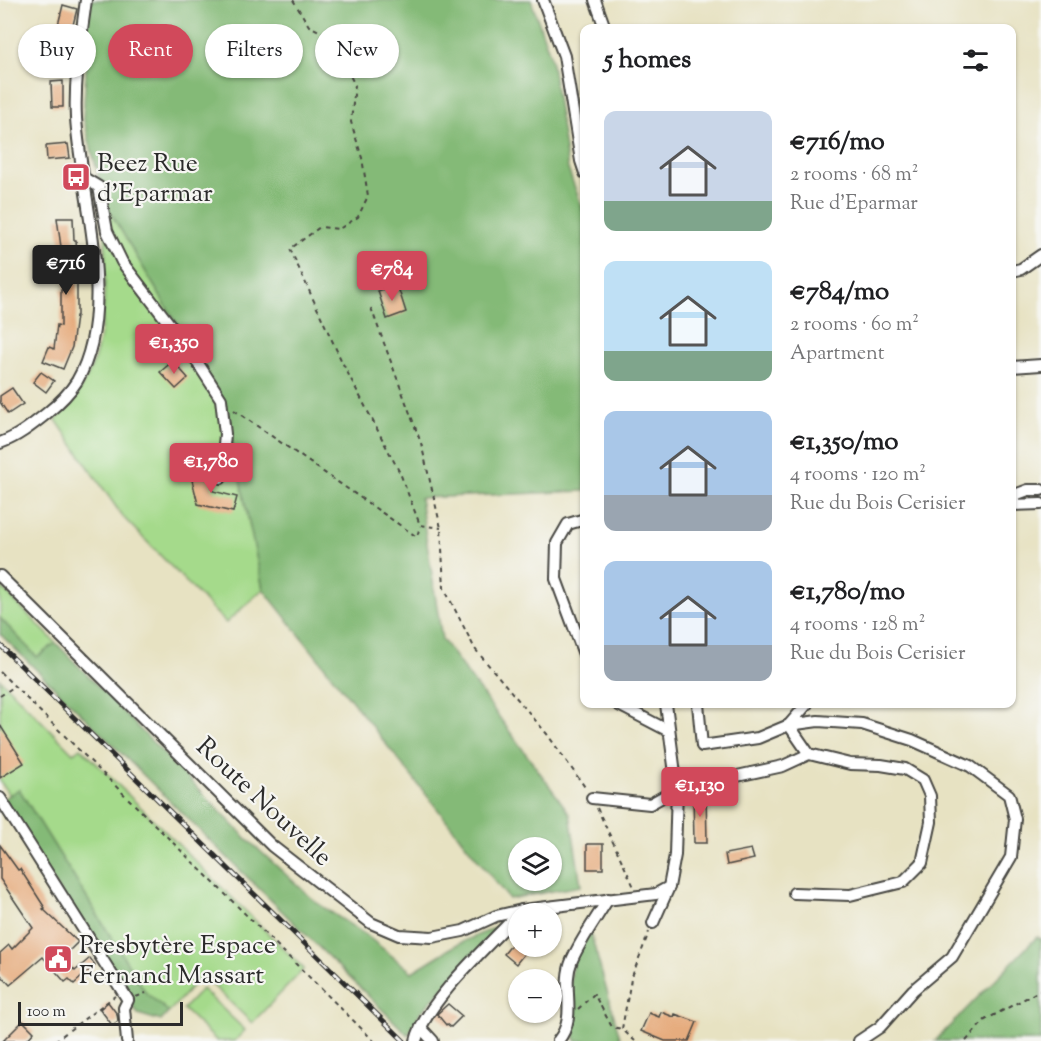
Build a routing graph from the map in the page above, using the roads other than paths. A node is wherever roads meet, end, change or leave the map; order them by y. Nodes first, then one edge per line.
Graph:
1 (86, 0) edge
2 (543, 0) edge
3 (595, 0) edge
4 (604, 24) edge
5 (580, 155) edge
6 (84, 178) junction
7 (1041, 255) edge
8 (1016, 270) edge
9 (1041, 365) edge
10 (1016, 368) edge
11 (0, 443) edge
12 (221, 478) dead end
13 (1041, 490) edge
14 (1016, 494) edge
15 (1041, 504) edge
16 (1016, 505) edge
17 (580, 520) edge
18 (0, 576) edge
19 (580, 644) edge
20 (625, 708) edge
21 (666, 708) edge
22 (698, 708) edge
23 (804, 708) edge
24 (789, 725) junction
25 (669, 731) junction
26 (809, 754) junction
27 (677, 789) junction
28 (0, 798) edge
29 (592, 798) road end
30 (669, 887) junction
31 (794, 893) dead end
32 (608, 899) junction
33 (562, 906) edge
34 (508, 913) edge
35 (653, 923) road end
36 (508, 925) edge
37 (418, 1034) edge
38 (127, 1041) edge
39 (433, 1041) edge
40 (558, 1041) edge
41 (860, 1041) edge

1 - 6 street
2 - 5 street
3 - 4 street
6 - 11 street
6 - 12 street
7 - 8 street
9 - 10 street
13 - 14 street
15 - 16 street
17 - 19 street
18 - 34 street, Route Nouvelle
20 - 25 street
21 - 25 street
22 - 24 street
23 - 24 street
24 - 26 street
24 - 41 street
25 - 27 street
26 - 27 street
26 - 31 street
27 - 29 street
27 - 30 street
28 - 38 street
30 - 32 street, Route Nouvelle
30 - 35 street
32 - 33 street, Route Nouvelle
32 - 40 street
36 - 37 street
37 - 39 street

